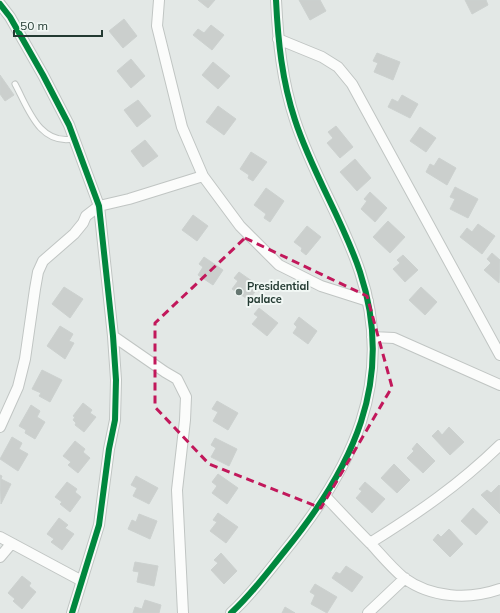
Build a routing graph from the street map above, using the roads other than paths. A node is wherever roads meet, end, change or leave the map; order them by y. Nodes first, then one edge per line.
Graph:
1 (159, 0) edge
2 (276, 0) edge
3 (0, 4) edge
4 (278, 39) junction
5 (15, 84) dead end
6 (73, 138) junction
7 (203, 176) junction
8 (99, 206) junction
9 (368, 300) junction
10 (113, 336) junction
11 (372, 337) junction
12 (500, 355) edge
13 (500, 385) edge
14 (0, 427) edge
15 (500, 445) edge
16 (326, 497) junction
17 (0, 537) edge
18 (370, 543) junction
19 (11, 544) junction
20 (0, 557) edge
21 (405, 578) junction
22 (82, 581) junction
23 (500, 589) edge
24 (72, 613) edge
25 (183, 613) edge
26 (231, 613) edge
27 (368, 613) edge

1 - 7 street
2 - 4 street
3 - 6 street
4 - 9 street
4 - 12 street
5 - 6 lane
6 - 8 street
7 - 8 street
7 - 9 street
8 - 10 street
8 - 14 street
9 - 11 street
10 - 22 street
10 - 25 street
11 - 13 street
11 - 16 street
15 - 18 street
16 - 18 street
16 - 26 street
17 - 19 street
18 - 21 street
19 - 20 street
19 - 22 street
21 - 23 street
21 - 27 street
22 - 24 street

